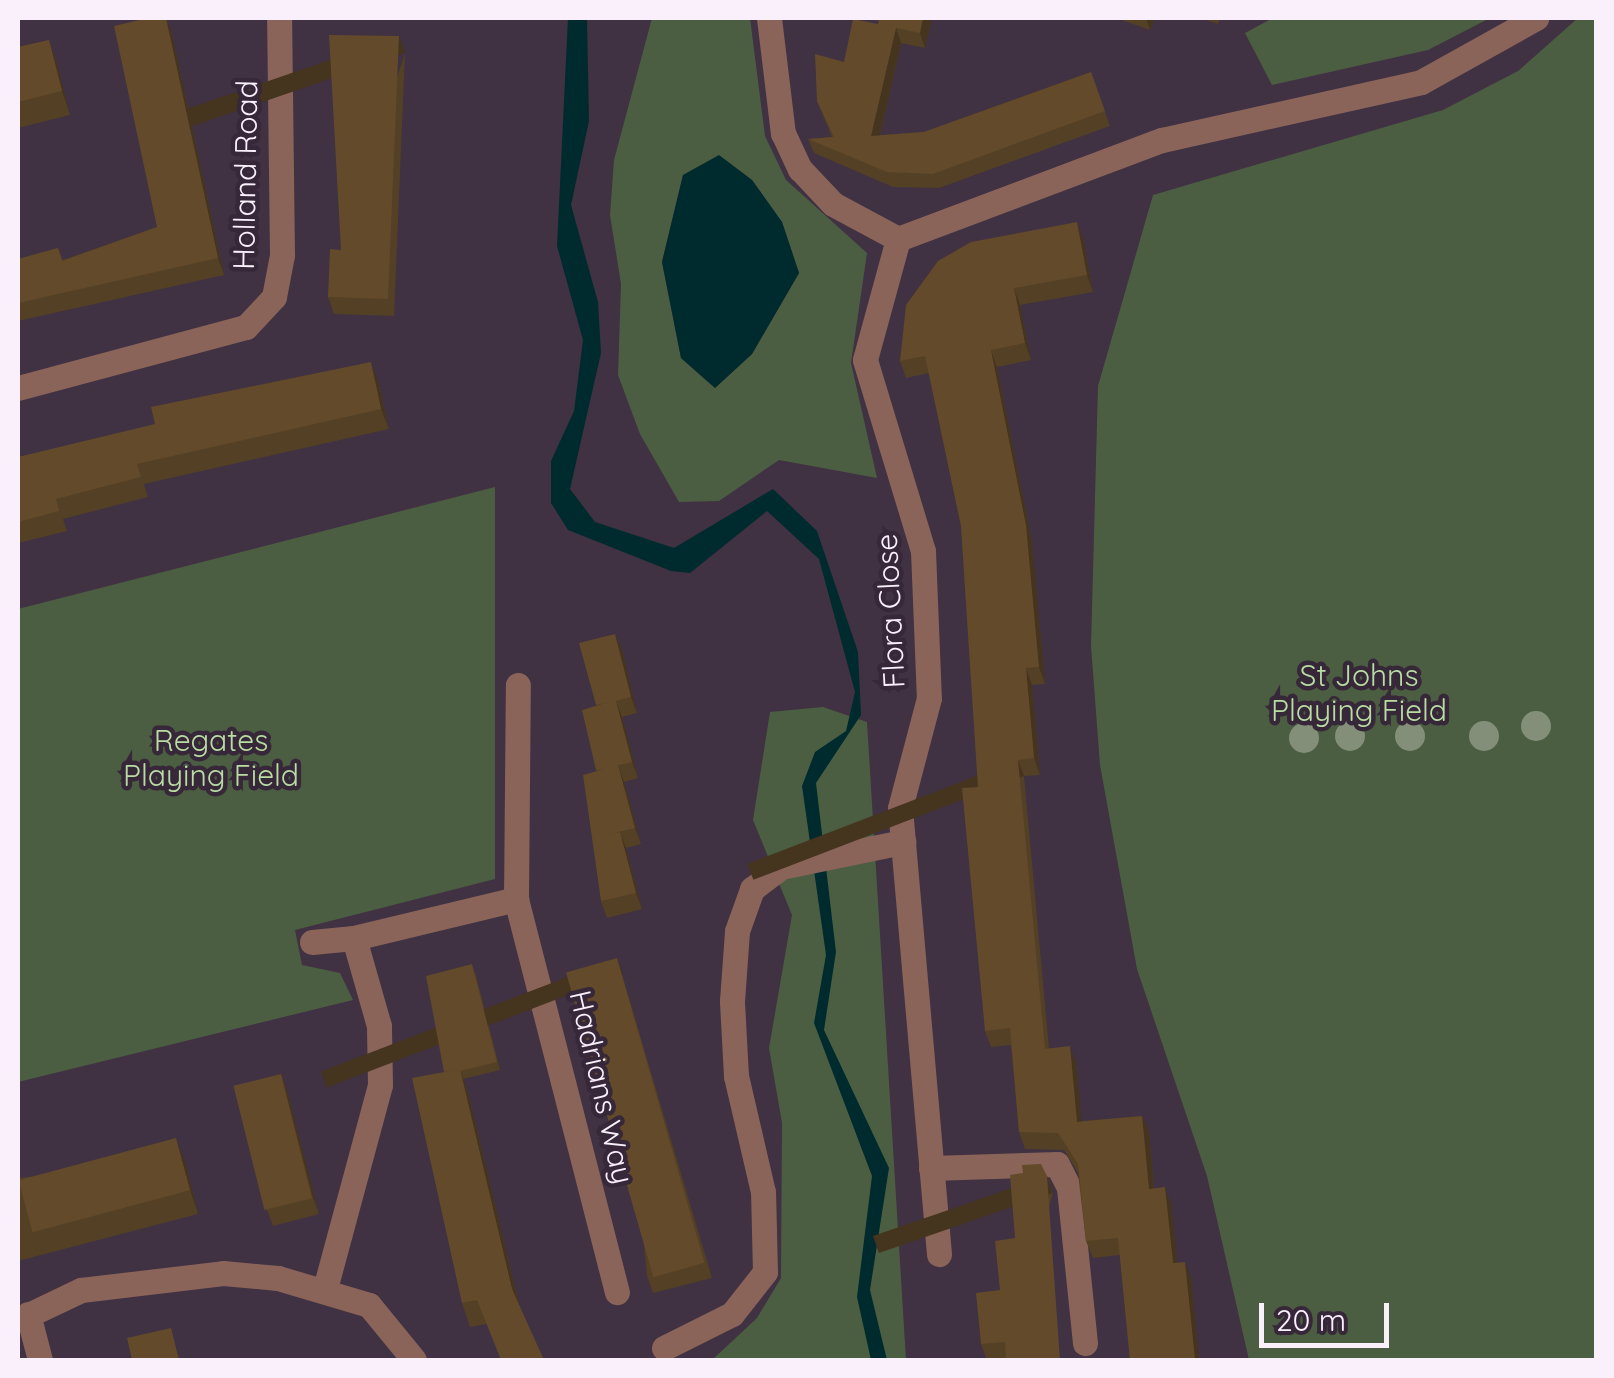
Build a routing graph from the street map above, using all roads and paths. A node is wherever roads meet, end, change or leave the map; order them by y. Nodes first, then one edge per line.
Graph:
1 (279, 18) edge
2 (769, 18) edge
3 (1536, 18) edge
4 (898, 239) junction
5 (18, 388) edge
6 (518, 685) dead end
7 (903, 842) junction
8 (516, 899) junction
9 (354, 938) junction
10 (312, 942) dead end
11 (931, 1168) junction
12 (939, 1254) dead end
13 (326, 1285) junction
14 (617, 1292) dead end
15 (23, 1317) edge
16 (1085, 1343) dead end
17 (664, 1348) dead end
18 (40, 1360) edge
19 (414, 1360) edge

1 - 5 street, Holland Road
2 - 4 street
3 - 4 street
4 - 7 street, Flora Close
6 - 8 street, Hadrians Way
7 - 11 street, Flora Close
7 - 17 street
8 - 9 street
8 - 14 street, Hadrians Way
9 - 10 street
9 - 13 street
11 - 12 street, Flora Close
11 - 16 street
13 - 15 street
13 - 19 street
15 - 18 street

